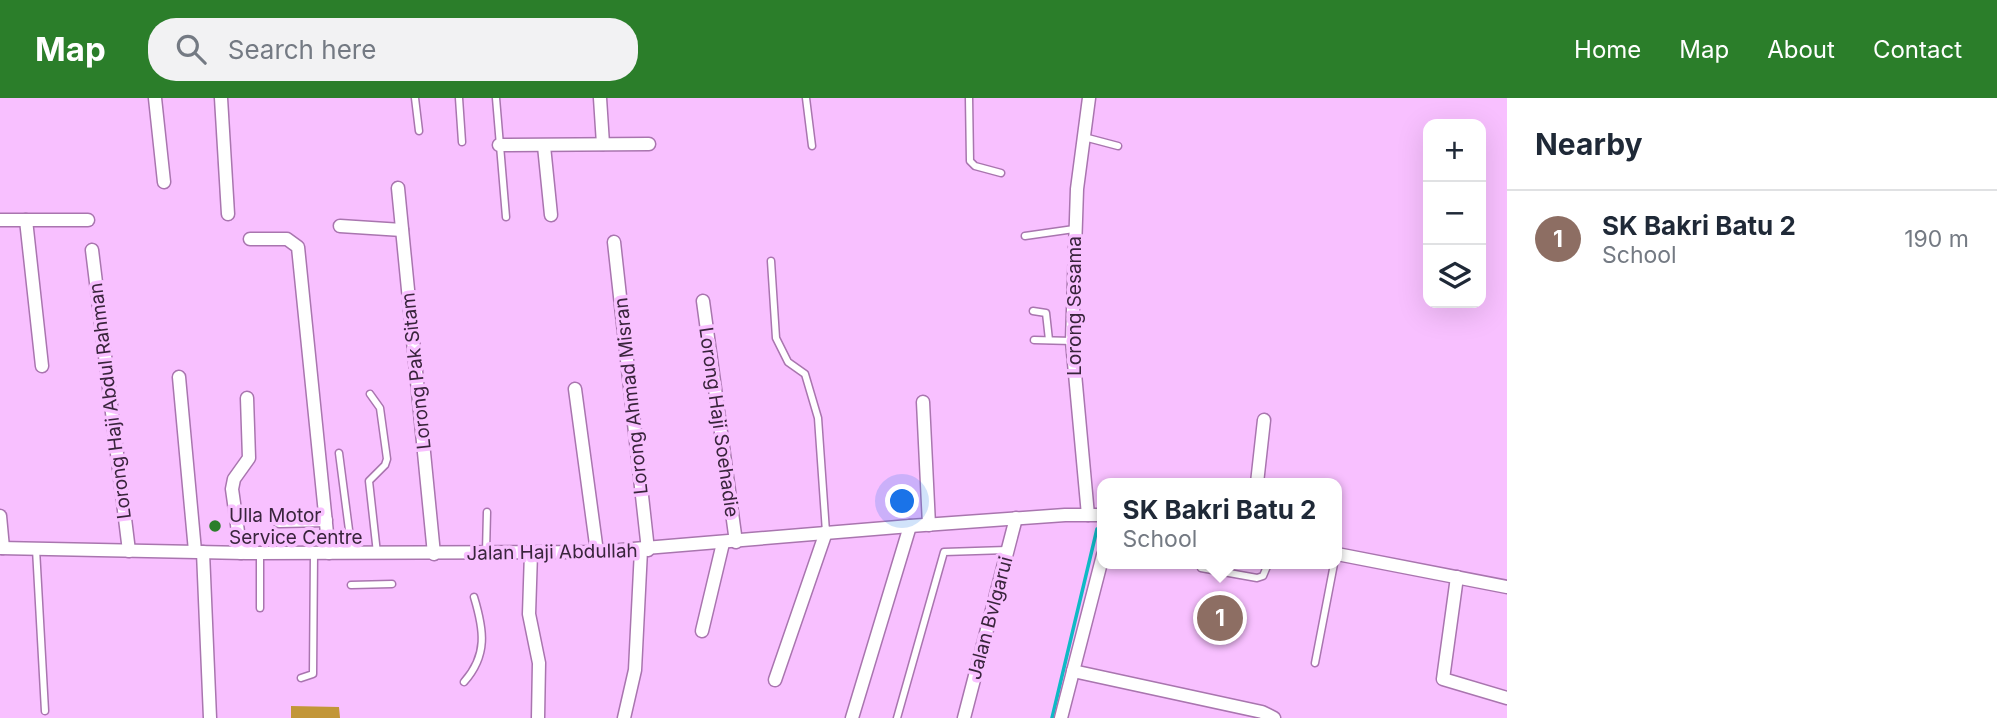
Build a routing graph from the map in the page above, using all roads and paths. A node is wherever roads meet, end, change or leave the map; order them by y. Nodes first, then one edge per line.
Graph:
1 (155, 98) edge
2 (221, 98) edge
3 (415, 98) edge
4 (459, 98) edge
5 (496, 98) edge
6 (600, 98) edge
7 (806, 98) edge
8 (969, 98) edge
9 (1089, 98) edge
10 (419, 131) dead end
11 (1084, 138) junction
12 (462, 142) dead end
13 (603, 144) junction
14 (499, 145) junction
15 (649, 145) dead end
16 (544, 146) junction
17 (812, 146) dead end
18 (1118, 146) dead end
19 (1001, 173) dead end
20 (164, 183) dead end
21 (398, 188) dead end
22 (228, 214) dead end
23 (551, 215) dead end
24 (506, 217) dead end
25 (0, 220) edge
26 (26, 220) junction
27 (88, 220) dead end
28 (340, 226) dead end
29 (1074, 229) junction
30 (402, 230) junction
31 (1025, 236) dead end
32 (250, 239) dead end
33 (614, 243) dead end
34 (92, 250) dead end
35 (771, 261) dead end
36 (703, 301) dead end
37 (1032, 311) dead end
38 (1049, 340) junction
39 (1034, 341) dead end
40 (1072, 341) junction
41 (42, 366) dead end
42 (179, 377) dead end
43 (575, 389) dead end
44 (370, 394) dead end
45 (247, 398) dead end
46 (923, 401) dead end
47 (1264, 420) dead end
48 (339, 453) dead end
49 (1258, 478) edge
50 (486, 512) dead end
51 (1088, 515) junction
52 (1097, 515) edge
53 (0, 516) edge
54 (1016, 518) junction
55 (326, 520) junction
56 (279, 521) dead end
57 (929, 525) junction
58 (910, 526) junction
59 (826, 533) junction
60 (730, 543) junction
61 (1, 548) edge
62 (36, 549) junction
63 (644, 550) junction
64 (1008, 550) junction
65 (129, 551) junction
66 (199, 552) junction
67 (597, 552) junction
68 (241, 553) junction
69 (260, 553) junction
70 (314, 553) junction
71 (329, 553) junction
72 (352, 553) junction
73 (377, 553) junction
74 (531, 553) junction
75 (434, 554) junction
76 (485, 554) junction
77 (1342, 555) edge
78 (1099, 569) edge
79 (1207, 569) edge
80 (1266, 569) edge
81 (1333, 569) edge
82 (1457, 577) junction
83 (392, 584) dead end
84 (351, 586) dead end
85 (1507, 587) edge
86 (474, 597) dead end
87 (260, 608) dead end
88 (702, 631) dead end
89 (1315, 663) dead end
90 (1073, 671) junction
91 (301, 678) dead end
92 (775, 680) dead end
93 (464, 682) dead end
94 (1507, 698) edge
95 (45, 711) dead end
96 (210, 718) edge
97 (538, 718) edge
98 (624, 718) edge
99 (852, 718) edge
100 (897, 718) edge
101 (964, 718) edge
102 (1061, 718) edge
103 (1274, 718) edge

1 - 20 street
2 - 22 street
3 - 10 lane
4 - 12 lane
5 - 14 lane
6 - 13 street
7 - 17 lane
8 - 19 lane
9 - 11 street, Lorong Sesama
11 - 18 lane
11 - 29 street, Lorong Sesama
13 - 15 street
13 - 16 street
14 - 16 street
14 - 24 lane
16 - 23 street
21 - 30 street, Lorong Pak Sitam
25 - 26 street
26 - 27 street
26 - 41 street
28 - 30 street
29 - 31 lane
29 - 40 street, Lorong Sesama
30 - 75 street, Lorong Pak Sitam
32 - 55 street
33 - 63 street, Lorong Ahmad Misran
34 - 65 street, Lorong Haji Abdul Rahman
35 - 59 lane
36 - 60 street, Lorong Haji Soehadie
37 - 38 lane
38 - 39 lane
38 - 40 lane
40 - 51 street, Lorong Sesama
42 - 66 street
43 - 67 street
44 - 73 lane
45 - 68 street
46 - 57 street
47 - 49 street
48 - 72 lane
50 - 76 lane
51 - 52 street, Jalan Haji Abdullah
51 - 54 street, Jalan Haji Abdullah
53 - 61 street
54 - 57 street, Jalan Haji Abdullah
54 - 64 street, Jalan Bvlgarui
55 - 56 street
55 - 71 street
57 - 58 street, Jalan Haji Abdullah
58 - 59 street, Jalan Haji Abdullah
58 - 99 street
59 - 60 street, Jalan Haji Abdullah
59 - 92 street
60 - 63 street, Jalan Haji Abdullah
60 - 88 street
61 - 62 street, Jalan Haji Abdullah
62 - 65 street, Jalan Haji Abdullah
62 - 95 lane
63 - 67 street, Jalan Haji Abdullah
63 - 98 street, Lorong Ahmad Misran
64 - 100 lane
64 - 101 street, Jalan Bvlgarui
65 - 66 street, Jalan Haji Abdullah
66 - 68 street, Jalan Haji Abdullah
66 - 96 street
67 - 74 street, Jalan Haji Abdullah
68 - 69 street, Jalan Haji Abdullah
69 - 70 street, Jalan Haji Abdullah
69 - 87 lane
70 - 71 street, Jalan Haji Abdullah
70 - 91 lane
71 - 72 street, Jalan Haji Abdullah
72 - 73 street, Jalan Haji Abdullah
73 - 75 street, Jalan Haji Abdullah
74 - 76 street, Jalan Haji Abdullah
74 - 97 street
75 - 76 street, Jalan Haji Abdullah
77 - 82 street
78 - 90 street
79 - 80 lane
81 - 89 lane
82 - 85 street
82 - 94 street
83 - 84 lane
86 - 93 lane
90 - 102 street
90 - 103 street

